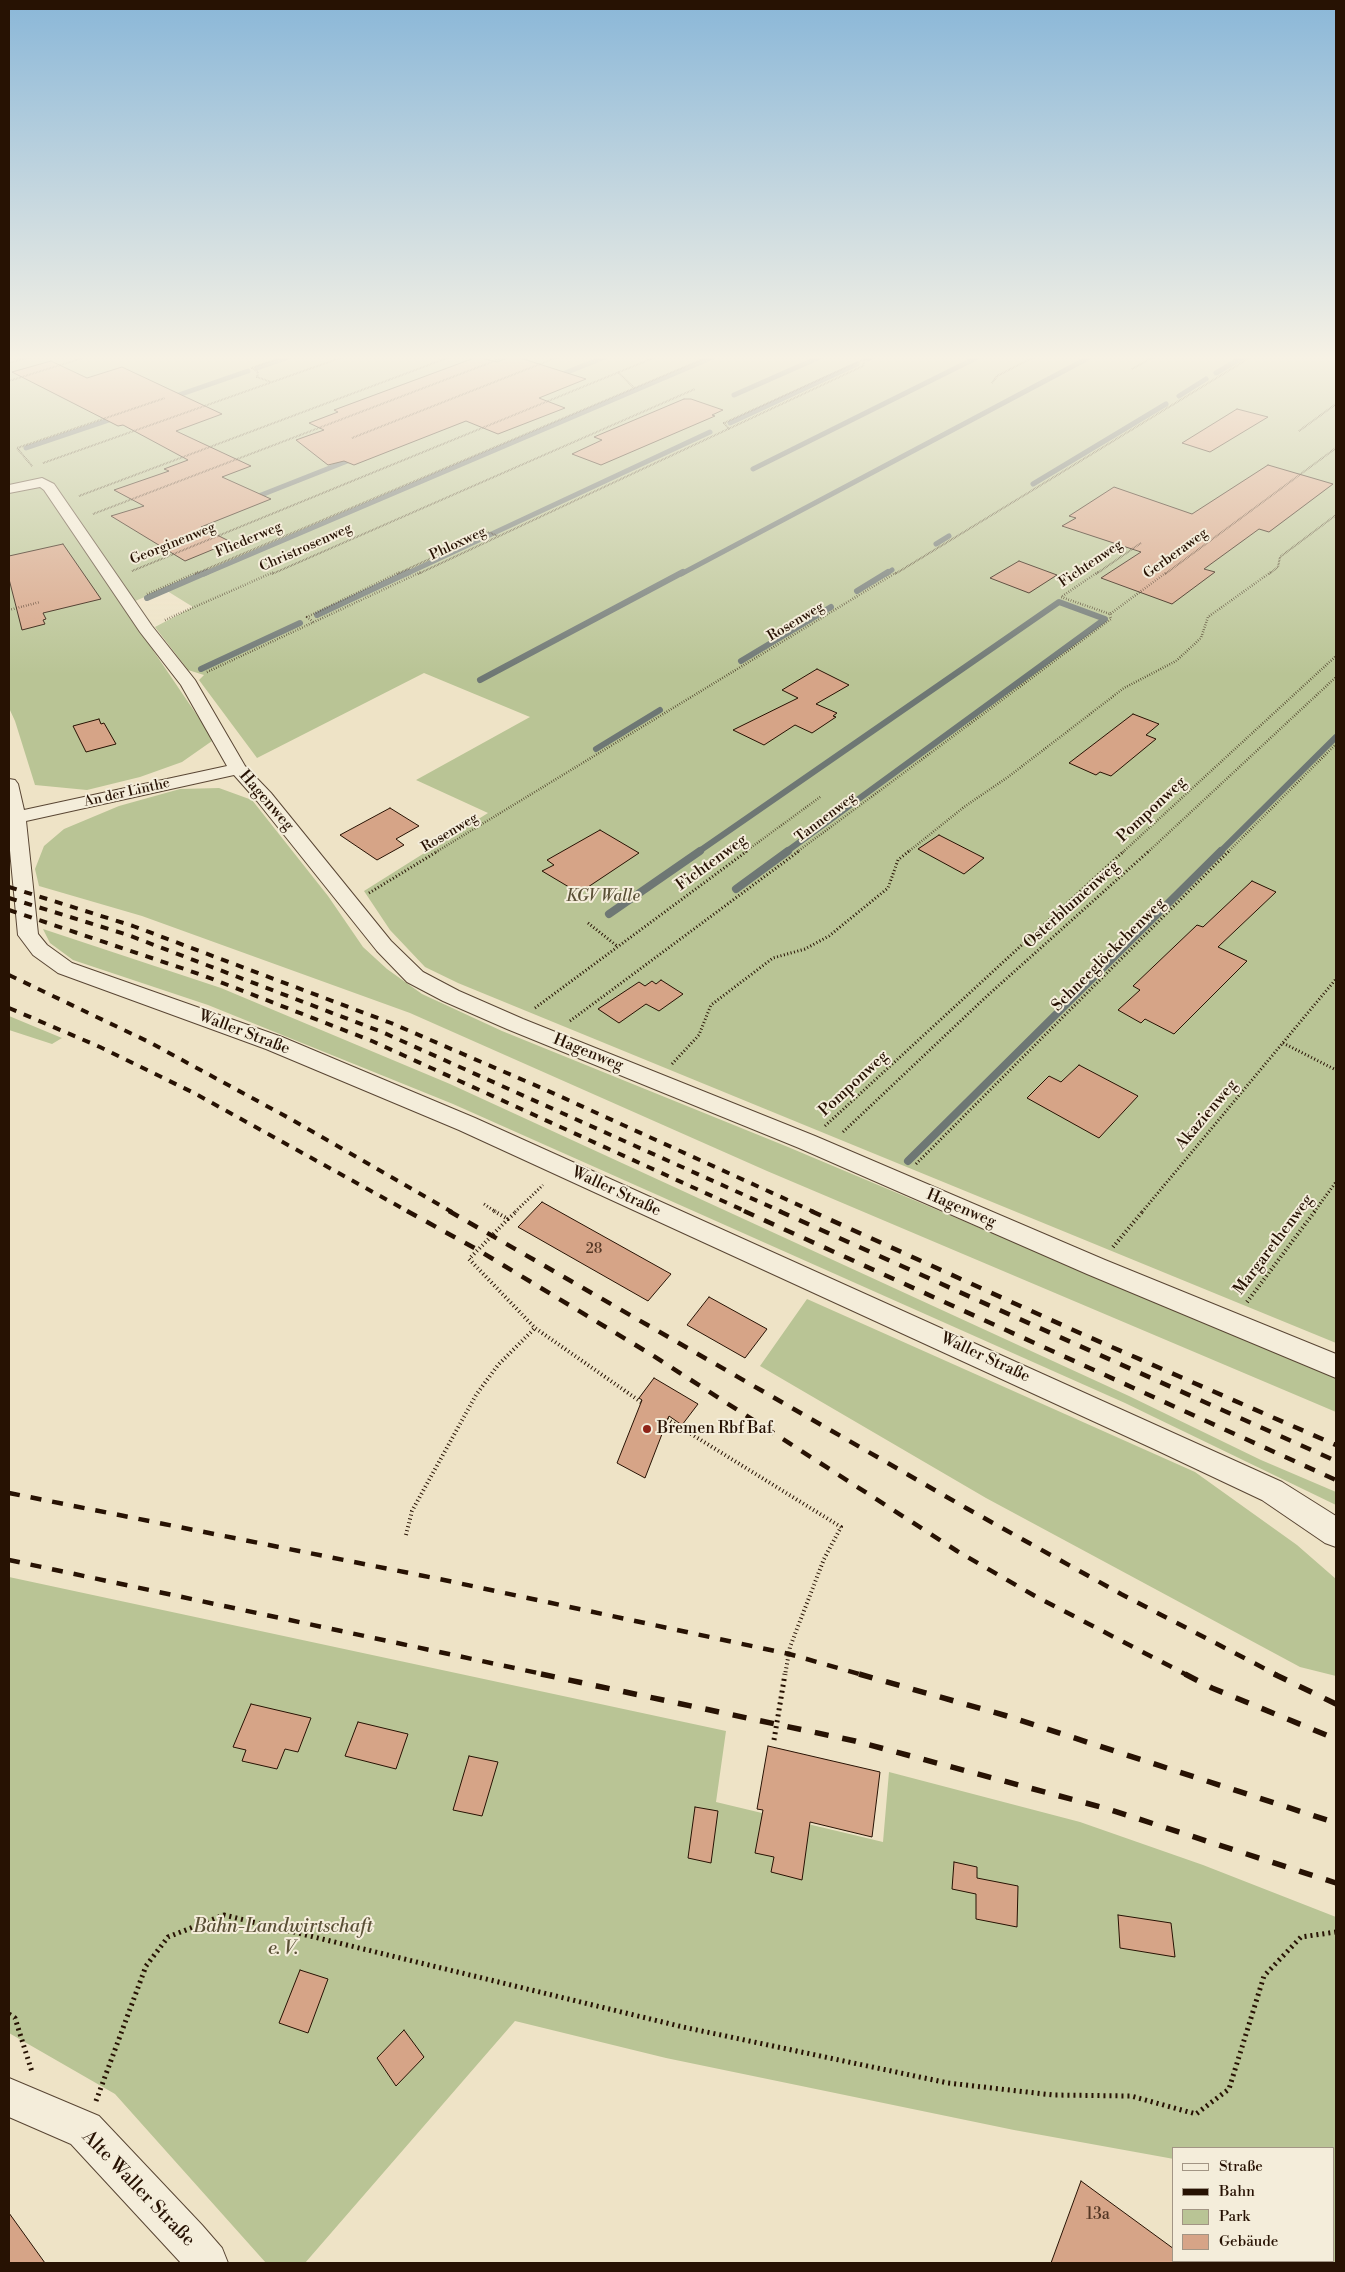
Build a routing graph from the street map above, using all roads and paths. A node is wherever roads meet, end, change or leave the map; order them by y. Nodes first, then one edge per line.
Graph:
1 (30, 463) edge
2 (167, 463) edge
3 (226, 463) edge
4 (396, 463) edge
5 (457, 463) edge
6 (526, 463) edge
7 (656, 463) edge
8 (1077, 463) edge
9 (1316, 463) edge
10 (33, 467) dead end
11 (9, 489) edge
12 (60, 503) junction
13 (1336, 515) edge
14 (73, 521) junction
15 (498, 536) junction
16 (1141, 543) dead end
17 (442, 554) junction
18 (451, 558) junction
19 (391, 577) junction
20 (113, 579) junction
21 (400, 582) junction
22 (40, 602) dead end
23 (128, 602) junction
24 (9, 610) edge
25 (1110, 614) junction
26 (313, 622) junction
27 (146, 629) junction
28 (1336, 656) edge
29 (1336, 677) edge
30 (189, 684) junction
31 (1336, 744) edge
32 (238, 769) junction
33 (9, 784) edge
34 (820, 798) dead end
35 (16, 818) junction
36 (352, 904) junction
37 (588, 923) dead end
38 (617, 946) junction
39 (1336, 979) edge
40 (515, 1024) junction
41 (549, 1037) junction
42 (1283, 1043) junction
43 (1336, 1070) edge
44 (656, 1081) junction
45 (815, 1146) junction
46 (548, 1179) dead end
47 (897, 1182) junction
48 (1336, 1182) edge
49 (484, 1204) dead end
50 (508, 1219) junction
51 (1096, 1267) junction
52 (1232, 1322) junction
53 (535, 1328) junction
54 (1336, 1366) edge
55 (641, 1402) dead end
56 (667, 1419) dead end
57 (1336, 1533) edge
58 (406, 1534) dead end
59 (774, 1740) dead end
60 (1336, 1932) edge
61 (9, 2014) edge
62 (9, 2097) edge
63 (46, 2113) junction
64 (85, 2130) junction
65 (207, 2263) edge

1 - 10 path
2 - 12 path
3 - 14 path
4 - 20 path, Georginenweg
5 - 23 path, Fliederweg
6 - 27 path, Christrosenweg
7 - 15 path, Phloxweg
8 - 36 path, Rosenweg
9 - 25 path, Gerberaweg
11 - 12 street, Hagenweg
12 - 14 street, Hagenweg
13 - 44 path
14 - 20 street, Hagenweg
15 - 17 path
15 - 18 path, Phloxweg
16 - 25 path, Fichtenweg
17 - 18 path
17 - 19 path
18 - 21 path, Phloxweg
19 - 21 path
19 - 26 path
20 - 23 street, Hagenweg
21 - 26 path, Phloxweg
22 - 24 path
23 - 27 street, Hagenweg
25 - 41 path, Tannenweg
26 - 30 path, Phloxweg
27 - 30 street, Hagenweg
28 - 45 path, Pomponweg
29 - 45 path, Osterblumenweg
30 - 32 street, Hagenweg
31 - 47 path, Schneeglöckchenweg
32 - 35 street, An der Linthe
32 - 36 street, Hagenweg
33 - 35 street, Waller Straße
34 - 38 path, Fichtenweg
35 - 57 street, Waller Straße
36 - 40 street, Hagenweg
37 - 38 path
38 - 40 path, Fichtenweg
39 - 42 path, Akazienweg
40 - 41 street, Hagenweg
41 - 44 street, Hagenweg
42 - 43 path
42 - 51 path, Akazienweg
44 - 45 street, Hagenweg
45 - 47 street, Hagenweg
46 - 50 path
47 - 51 street, Hagenweg
48 - 52 path, Margarethenweg
49 - 50 path
50 - 53 path
51 - 52 street, Hagenweg
52 - 54 street, Hagenweg
53 - 55 path
53 - 58 path
56 - 59 path
60 - 64 path
61 - 63 path
62 - 63 street, Alte Waller Straße
63 - 64 street, Alte Waller Straße
64 - 65 street, Alte Waller Straße

